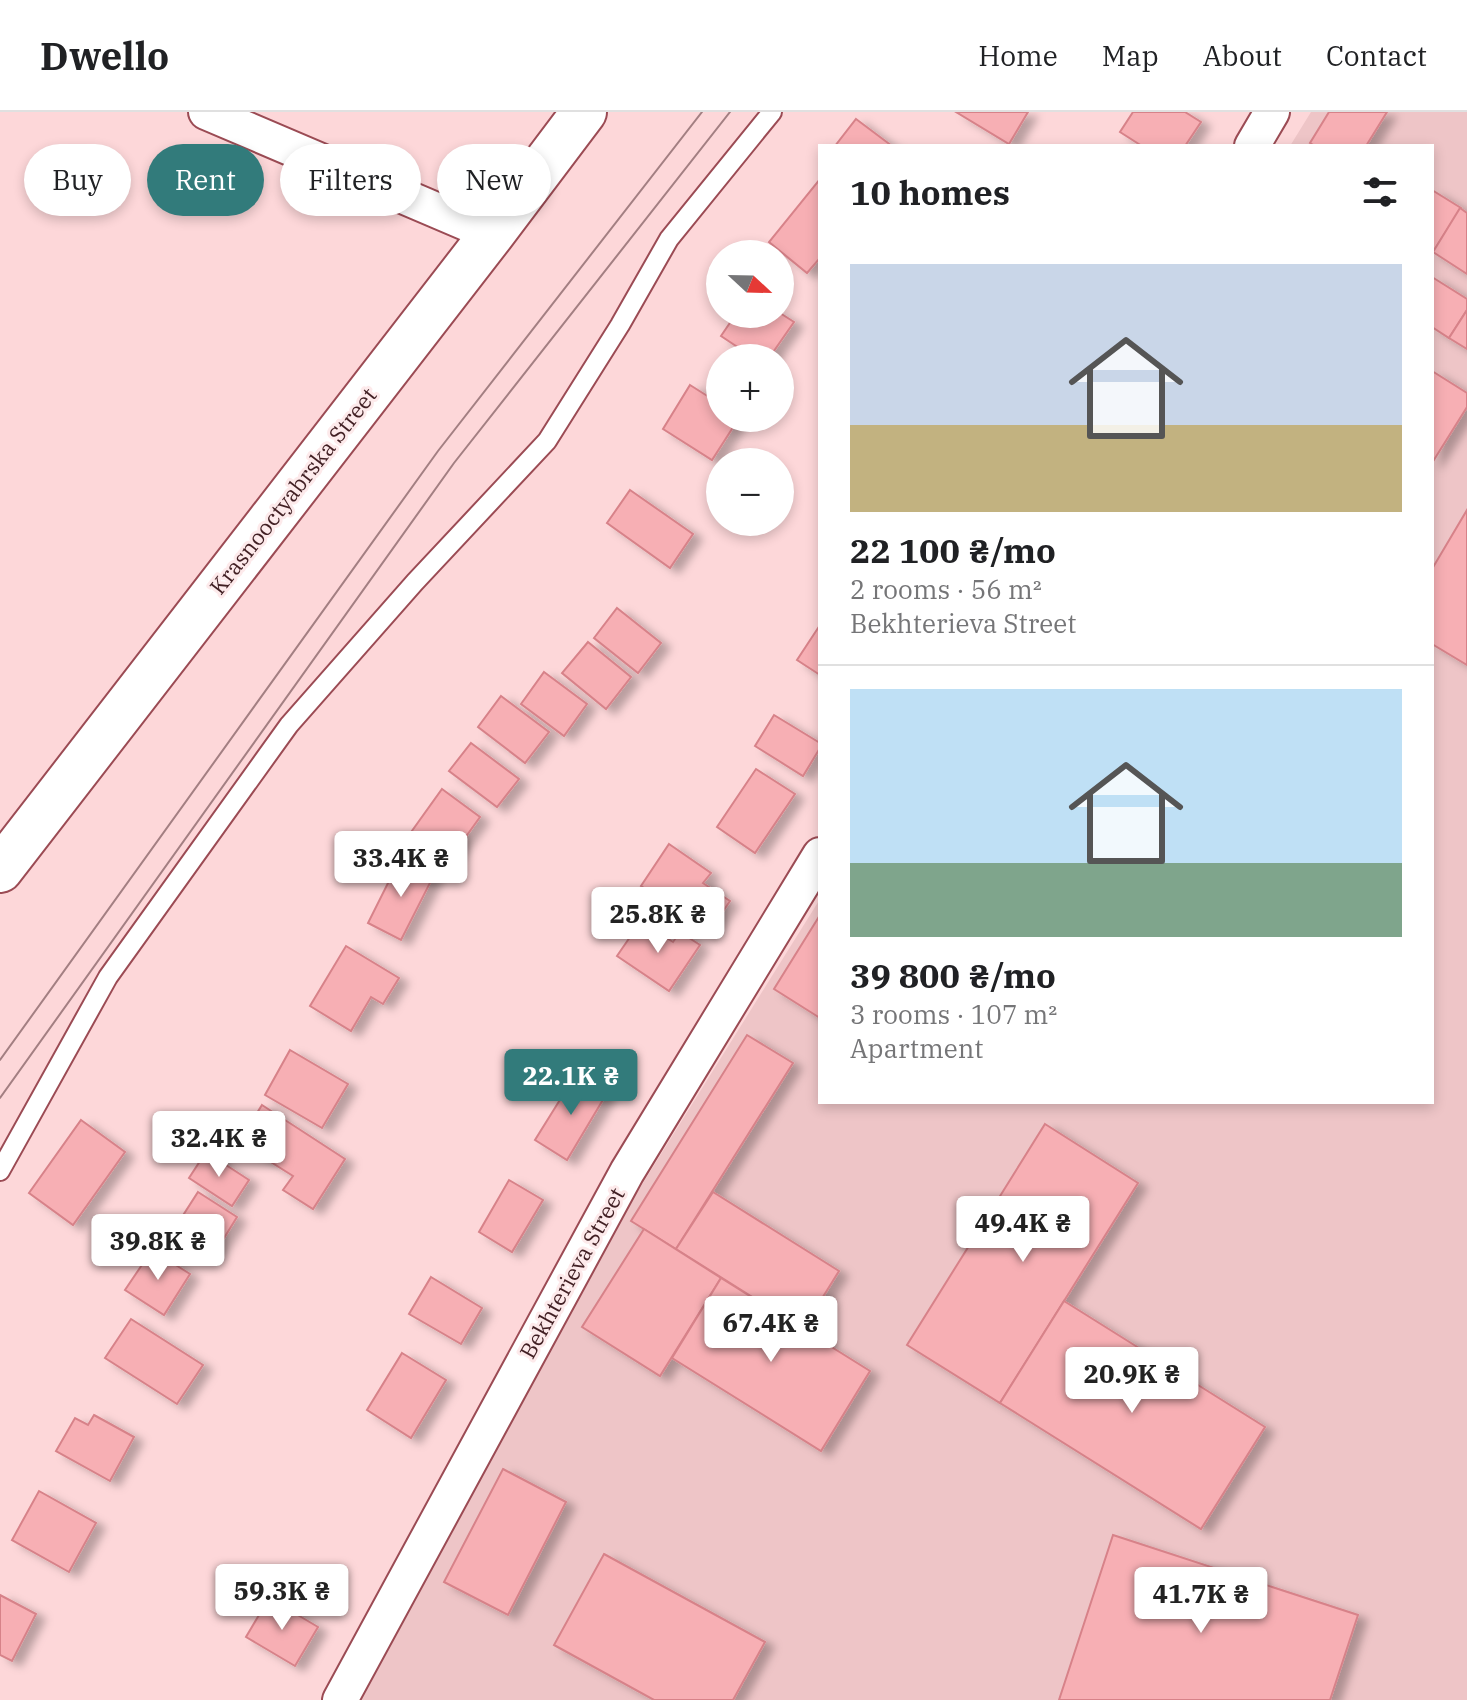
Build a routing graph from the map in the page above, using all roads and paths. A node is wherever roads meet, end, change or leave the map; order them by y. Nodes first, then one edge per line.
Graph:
1 (206, 112) edge
2 (584, 112) edge
3 (772, 112) edge
4 (1272, 112) edge
5 (1253, 144) edge
6 (492, 234) junction
7 (818, 858) edge
8 (0, 870) edge
9 (0, 1171) edge
10 (340, 1700) edge

1 - 6 street
2 - 6 main road, Krasnooctyabrska Street
3 - 9 lane
4 - 5 street
6 - 8 main road, Krasnooctyabrska Street
7 - 10 street, Bekhterieva Street

